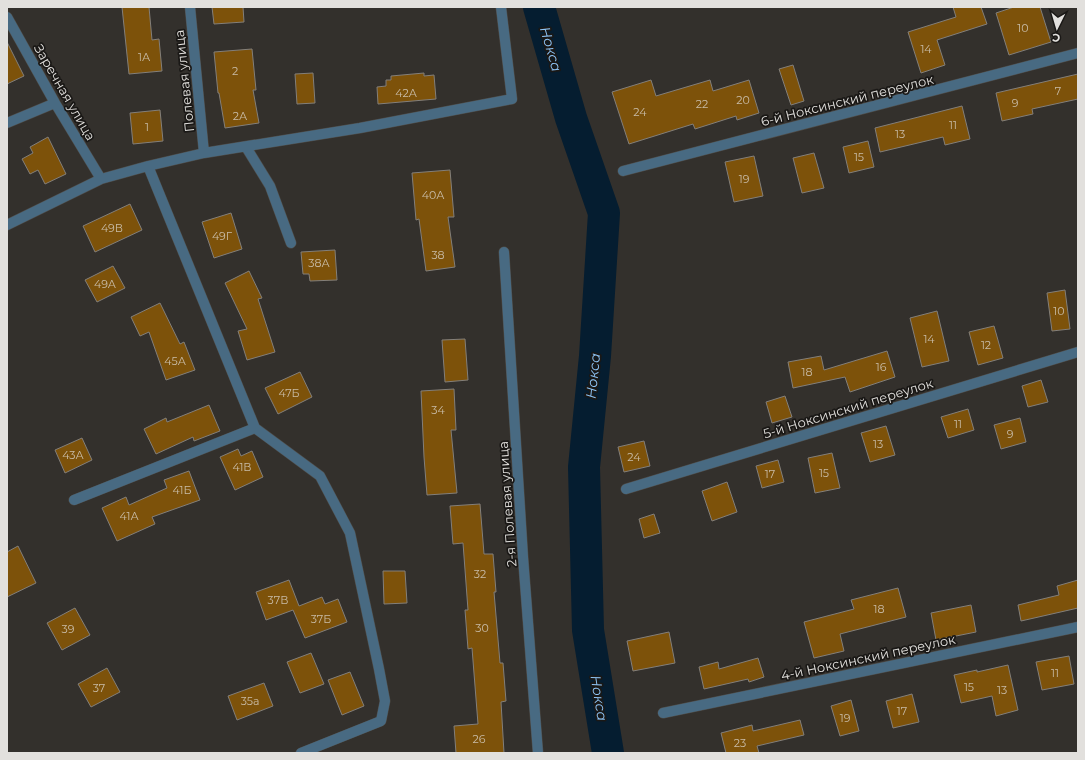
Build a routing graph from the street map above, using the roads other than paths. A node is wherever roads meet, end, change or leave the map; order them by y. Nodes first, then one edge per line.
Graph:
1 (190, 7) edge
2 (501, 7) edge
3 (7, 17) edge
4 (1078, 54) edge
5 (55, 103) junction
6 (7, 123) edge
7 (246, 147) junction
8 (204, 153) junction
9 (148, 166) junction
10 (623, 171) dead end
11 (101, 179) junction
12 (7, 225) edge
13 (290, 244) dead end
14 (504, 252) dead end
15 (1078, 352) edge
16 (255, 428) junction
17 (626, 489) dead end
18 (74, 500) dead end
19 (1078, 627) edge
20 (663, 713) dead end
21 (301, 753) edge
22 (538, 753) edge

1 - 8 street, Полевая улица
2 - 7 street
3 - 5 street, Заречная улица
4 - 10 street, 6-й Ноксинский переулок
5 - 6 street
5 - 11 street, Заречная улица
7 - 8 street
7 - 13 street
8 - 9 street
9 - 11 street
9 - 16 street
11 - 12 street
14 - 22 street, 2-я Полевая улица
15 - 17 street, 5-й Ноксинский переулок
16 - 18 street
16 - 21 street
19 - 20 street, 4-й Ноксинский переулок

